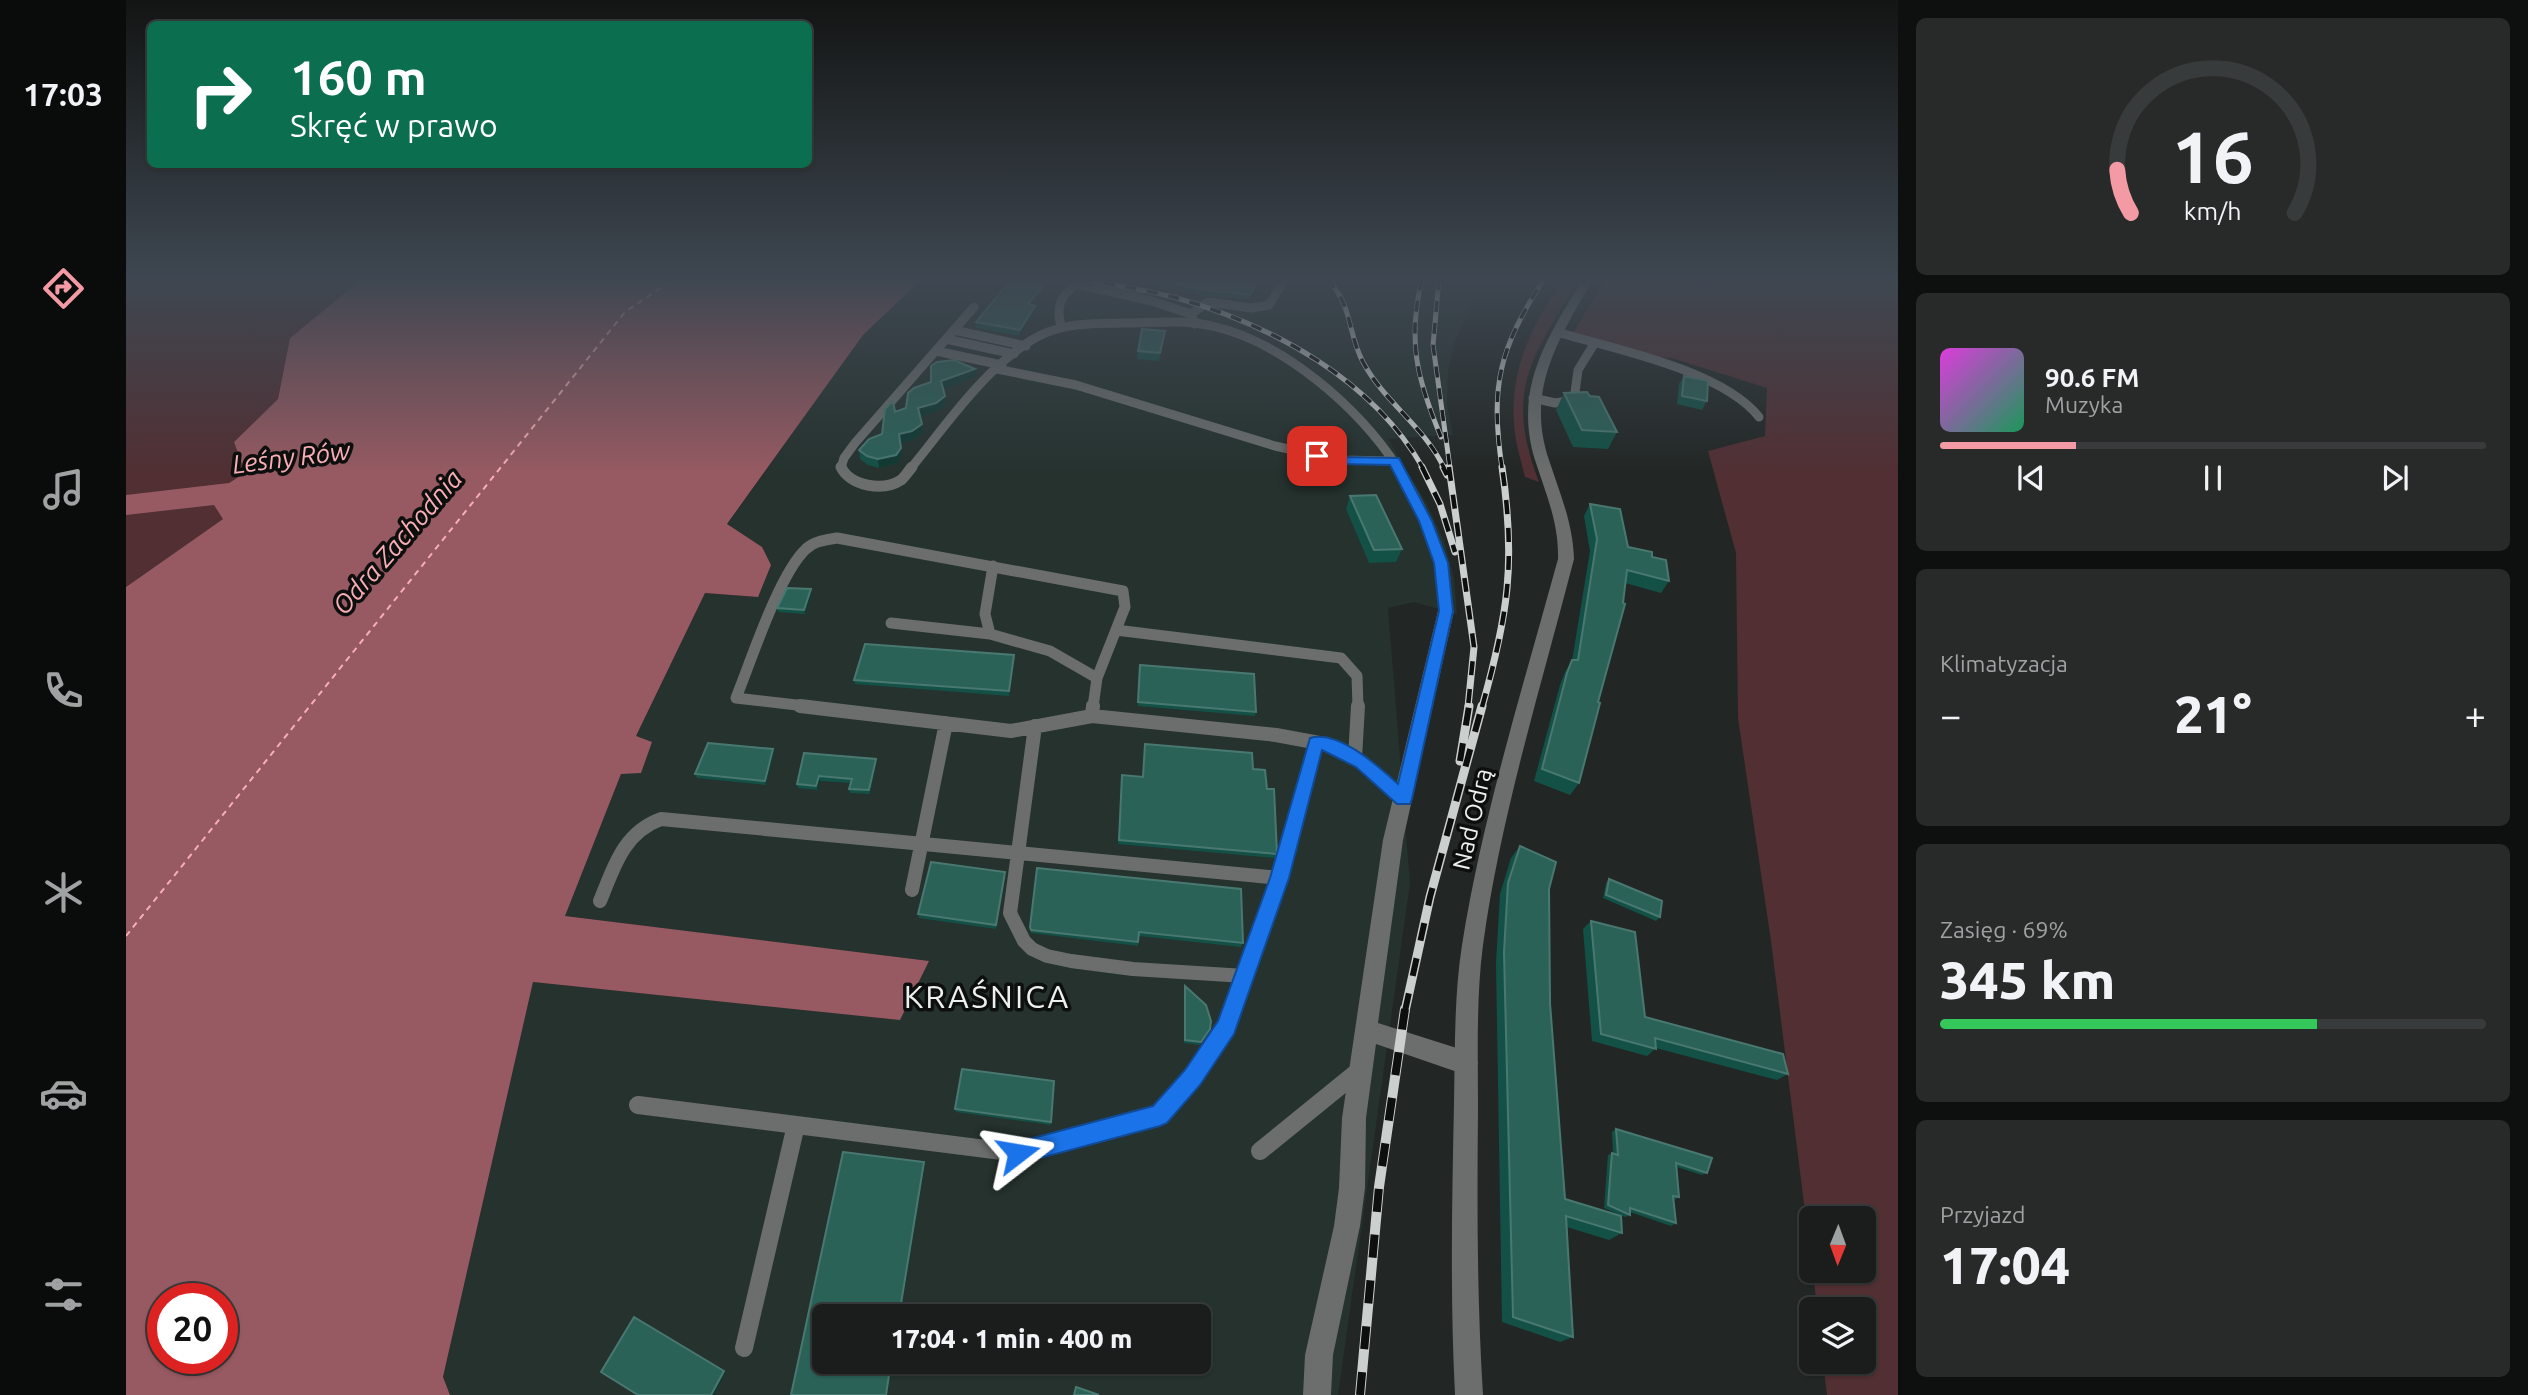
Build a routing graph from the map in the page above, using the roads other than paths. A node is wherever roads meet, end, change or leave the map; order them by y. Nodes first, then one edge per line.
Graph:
1 (942, 344) edge
2 (969, 344) edge
3 (1017, 344) edge
4 (1029, 344) edge
5 (1258, 344) edge
6 (1551, 344) edge
7 (1594, 344) joint
8 (1026, 346) junction
9 (936, 351) junction
10 (1014, 354) junction
11 (1000, 367) junction
12 (1533, 398) junction
13 (1759, 417) dead end
14 (1394, 461) junction
15 (993, 566) junction
16 (1446, 611) joint
17 (891, 623) dead end
18 (1116, 630) junction
19 (990, 634) junction
20 (1097, 678) junction
21 (1092, 716) junction
22 (946, 723) junction
23 (1035, 726) junction
24 (1315, 743) junction
25 (1355, 758) junction
26 (1404, 799) junction
27 (920, 843) junction
28 (1018, 852) junction
29 (1279, 878) junction
30 (912, 890) dead end
31 (600, 901) dead end
32 (1245, 976) junction
33 (1367, 1030) junction
34 (1466, 1063) junction
35 (1361, 1069) junction
36 (638, 1105) dead end
37 (796, 1125) junction
38 (1260, 1151) dead end
39 (744, 1348) dead end
40 (1317, 1395) edge
41 (1469, 1395) edge

1 - 9 lane
2 - 10 lane
3 - 8 lane
4 - 8 lane
5 - 14 lane
6 - 12 street, Nad Odrą
7 - 12 lane
7 - 13 lane
8 - 10 lane
9 - 11 lane
9 - 11 lane
10 - 11 lane
11 - 14 lane
12 - 34 street, Nad Odrą
14 - 16 lane
15 - 18 lane
15 - 19 lane
15 - 22 lane
16 - 26 street
17 - 19 lane
18 - 20 lane
18 - 25 lane
19 - 20 lane
20 - 21 lane
21 - 23 lane
21 - 24 lane
22 - 23 lane
22 - 27 lane
23 - 28 lane
24 - 25 lane
24 - 29 lane
25 - 26 lane
26 - 33 street
27 - 28 lane
27 - 30 lane
27 - 31 lane
28 - 29 lane
28 - 32 lane
29 - 32 lane
32 - 37 lane
33 - 34 street
33 - 35 street
34 - 41 street, Nad Odrą
35 - 38 lane
35 - 40 street
36 - 37 lane
37 - 39 lane

